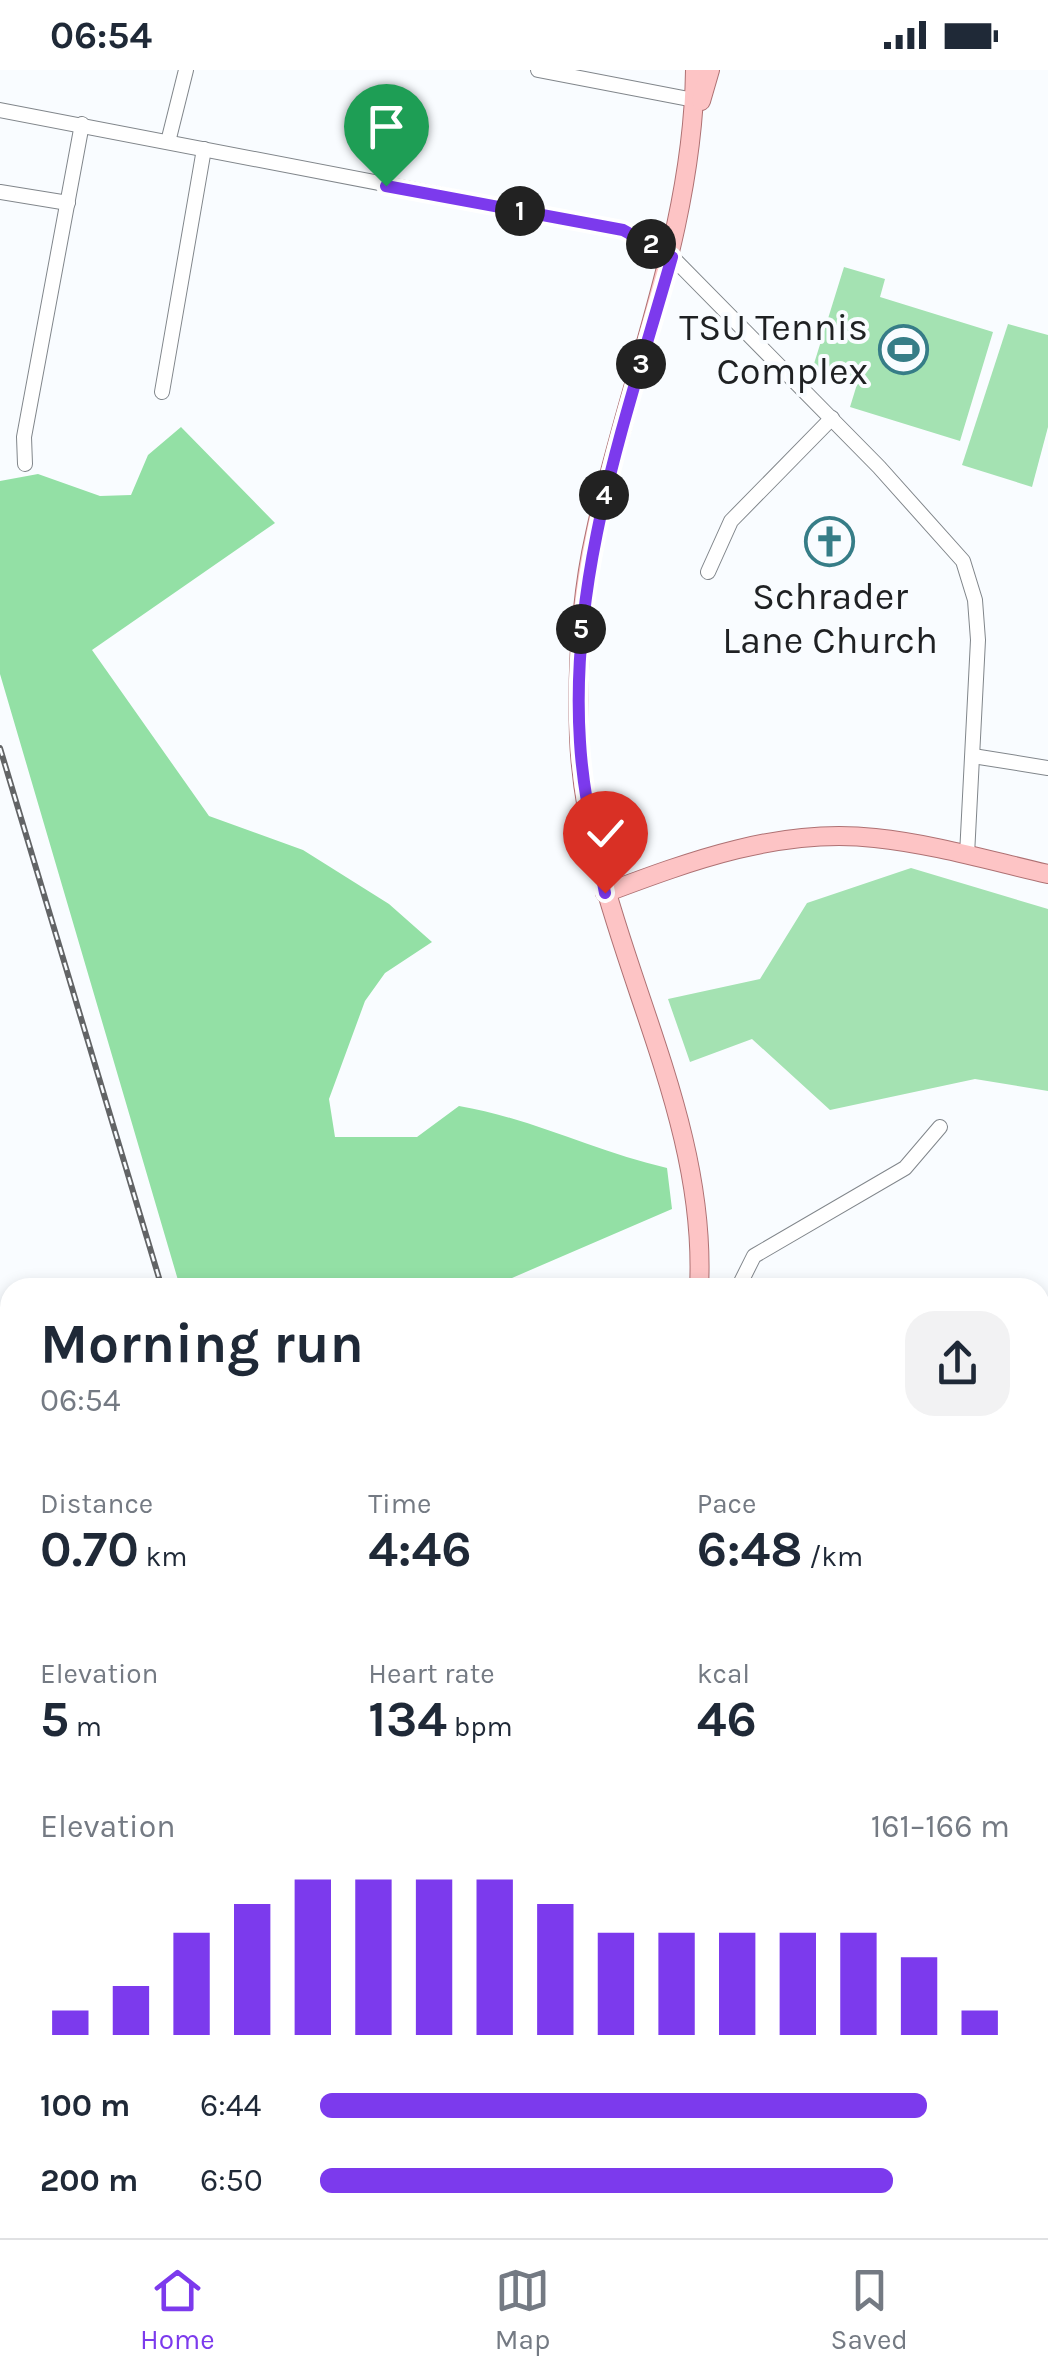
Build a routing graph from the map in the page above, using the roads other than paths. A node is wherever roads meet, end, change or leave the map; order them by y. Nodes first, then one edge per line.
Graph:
1 (186, 70) edge
2 (538, 70) edge
3 (695, 70) edge
4 (710, 70) edge
5 (694, 100) junction
6 (0, 110) edge
7 (82, 124) junction
8 (168, 142) junction
9 (204, 149) junction
10 (691, 151) junction
11 (0, 192) edge
12 (68, 202) junction
13 (672, 257) junction
14 (162, 392) dead end
15 (832, 418) junction
16 (26, 464) dead end
17 (708, 572) dead end
18 (973, 756) junction
19 (1048, 768) edge
20 (966, 855) junction
21 (1048, 874) edge
22 (605, 893) junction
23 (940, 1127) dead end
24 (699, 1278) edge
25 (743, 1278) edge

1 - 8 street
2 - 5 street
3 - 5 main road
4 - 10 main road
5 - 10 main road
6 - 7 street
7 - 8 street
7 - 12 street
8 - 9 street
9 - 13 street
9 - 14 street
10 - 13 main road
11 - 12 street
12 - 16 street
13 - 15 street
13 - 22 main road
15 - 17 street
15 - 18 street
18 - 19 street
18 - 20 street
20 - 21 main road
20 - 22 main road
22 - 24 main road
23 - 25 street

